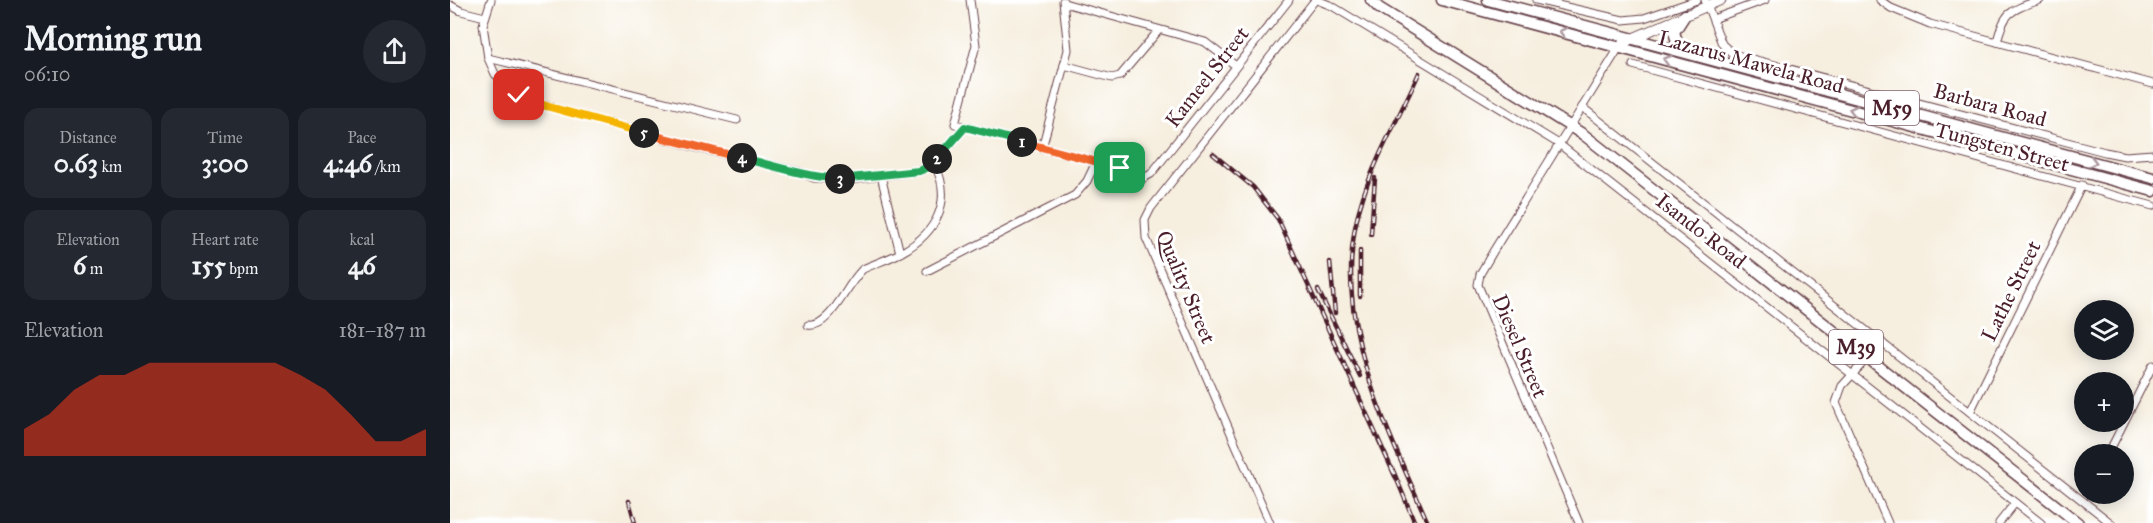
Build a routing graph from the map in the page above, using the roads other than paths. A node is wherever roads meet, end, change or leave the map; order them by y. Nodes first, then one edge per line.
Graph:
1 (491, 0) edge
2 (970, 0) edge
3 (1289, 0) edge
4 (1316, 0) edge
5 (1361, 0) edge
6 (1442, 0) edge
7 (1488, 0) edge
8 (1536, 0) edge
9 (1697, 0) edge
10 (1721, 0) edge
11 (1765, 0) edge
12 (1880, 0) edge
13 (2040, 0) edge
14 (1063, 2) edge
15 (1706, 3) edge
16 (1375, 4) edge
17 (450, 5) edge
18 (1685, 15) junction
19 (485, 17) junction
20 (1713, 19) junction
21 (1159, 30) junction
22 (1631, 39) junction
23 (1997, 42) junction
24 (1620, 46) junction
25 (1680, 51) junction
26 (488, 58) junction
27 (1064, 65) junction
28 (1633, 65) dead end
29 (1236, 66) junction
30 (2153, 84) edge
31 (1582, 107) junction
32 (737, 120) dead end
33 (1571, 126) junction
34 (965, 127) junction
35 (1559, 144) junction
36 (1042, 148) junction
37 (2153, 154) edge
38 (1096, 162) junction
39 (934, 163) junction
40 (881, 176) junction
41 (2153, 178) edge
42 (2082, 185) junction
43 (2153, 191) edge
44 (2153, 207) edge
45 (900, 253) junction
46 (927, 271) dead end
47 (808, 325) dead end
48 (1882, 342) junction
49 (1869, 358) junction
50 (2153, 365) edge
51 (1853, 376) junction
52 (1970, 412) junction
53 (2113, 444) edge
54 (2074, 494) edge
55 (2015, 502) junction
56 (2087, 504) edge
57 (1270, 523) edge
58 (1579, 523) edge
59 (1888, 523) edge
60 (1999, 523) edge
61 (2041, 523) edge
62 (2079, 523) edge
63 (2111, 523) edge

1 - 19 street
2 - 34 street
3 - 29 street, Kameel Street
4 - 35 street, Isando Road
4 - 57 street, Quality Street
5 - 16 main road, Isando Road / M39
24 -> 6 main road, Lazarus Mawela Road / M59
7 - 22 main road, Lazarus Mawela Road / M59
8 - 9 street
10 - 15 main road
11 - 20 street
12 - 23 street
13 - 23 street
14 - 21 street
14 - 27 street
15 - 18 main road
15 - 20 street, Barbara Road
16 - 33 main road, Isando Road / M39
17 - 19 street
18 - 22 main road
18 - 25 main road
19 - 26 street
20 - 37 street, Barbara Road
21 - 27 street
21 - 29 street
22 - 24 main road
22 - 25 main road, Lazarus Mawela Road / M59
23 - 30 street
24 - 31 street
43 -> 24 main road, Lazarus Mawela Road / M59
25 -> 41 main road, Lazarus Mawela Road / M59
26 - 32 street
26 - 40 street
27 - 36 street
28 - 42 street, Tungsten Street
29 - 38 street, Kameel Street
31 - 33 street
31 - 48 street, Isando Road
33 - 35 street, Diesel Street
33 - 49 main road, Isando Road / M39
34 - 36 street
34 - 39 street
35 - 51 street, Isando Road
35 - 58 street, Diesel Street
36 - 38 street
38 - 46 street
39 - 40 street
39 - 45 street
40 - 45 street
42 - 44 street, Tungsten Street
42 - 52 street, Lathe Street
45 - 47 street
48 - 49 street
48 - 52 street, Isando Road
49 - 51 street
49 - 62 main road, Isando Road / M39
50 - 53 street
51 - 55 street, Isando Road
51 - 59 street
52 - 54 street, Isando Road
55 - 60 street
55 - 61 street, Isando Road
56 - 63 street, Isando Road

